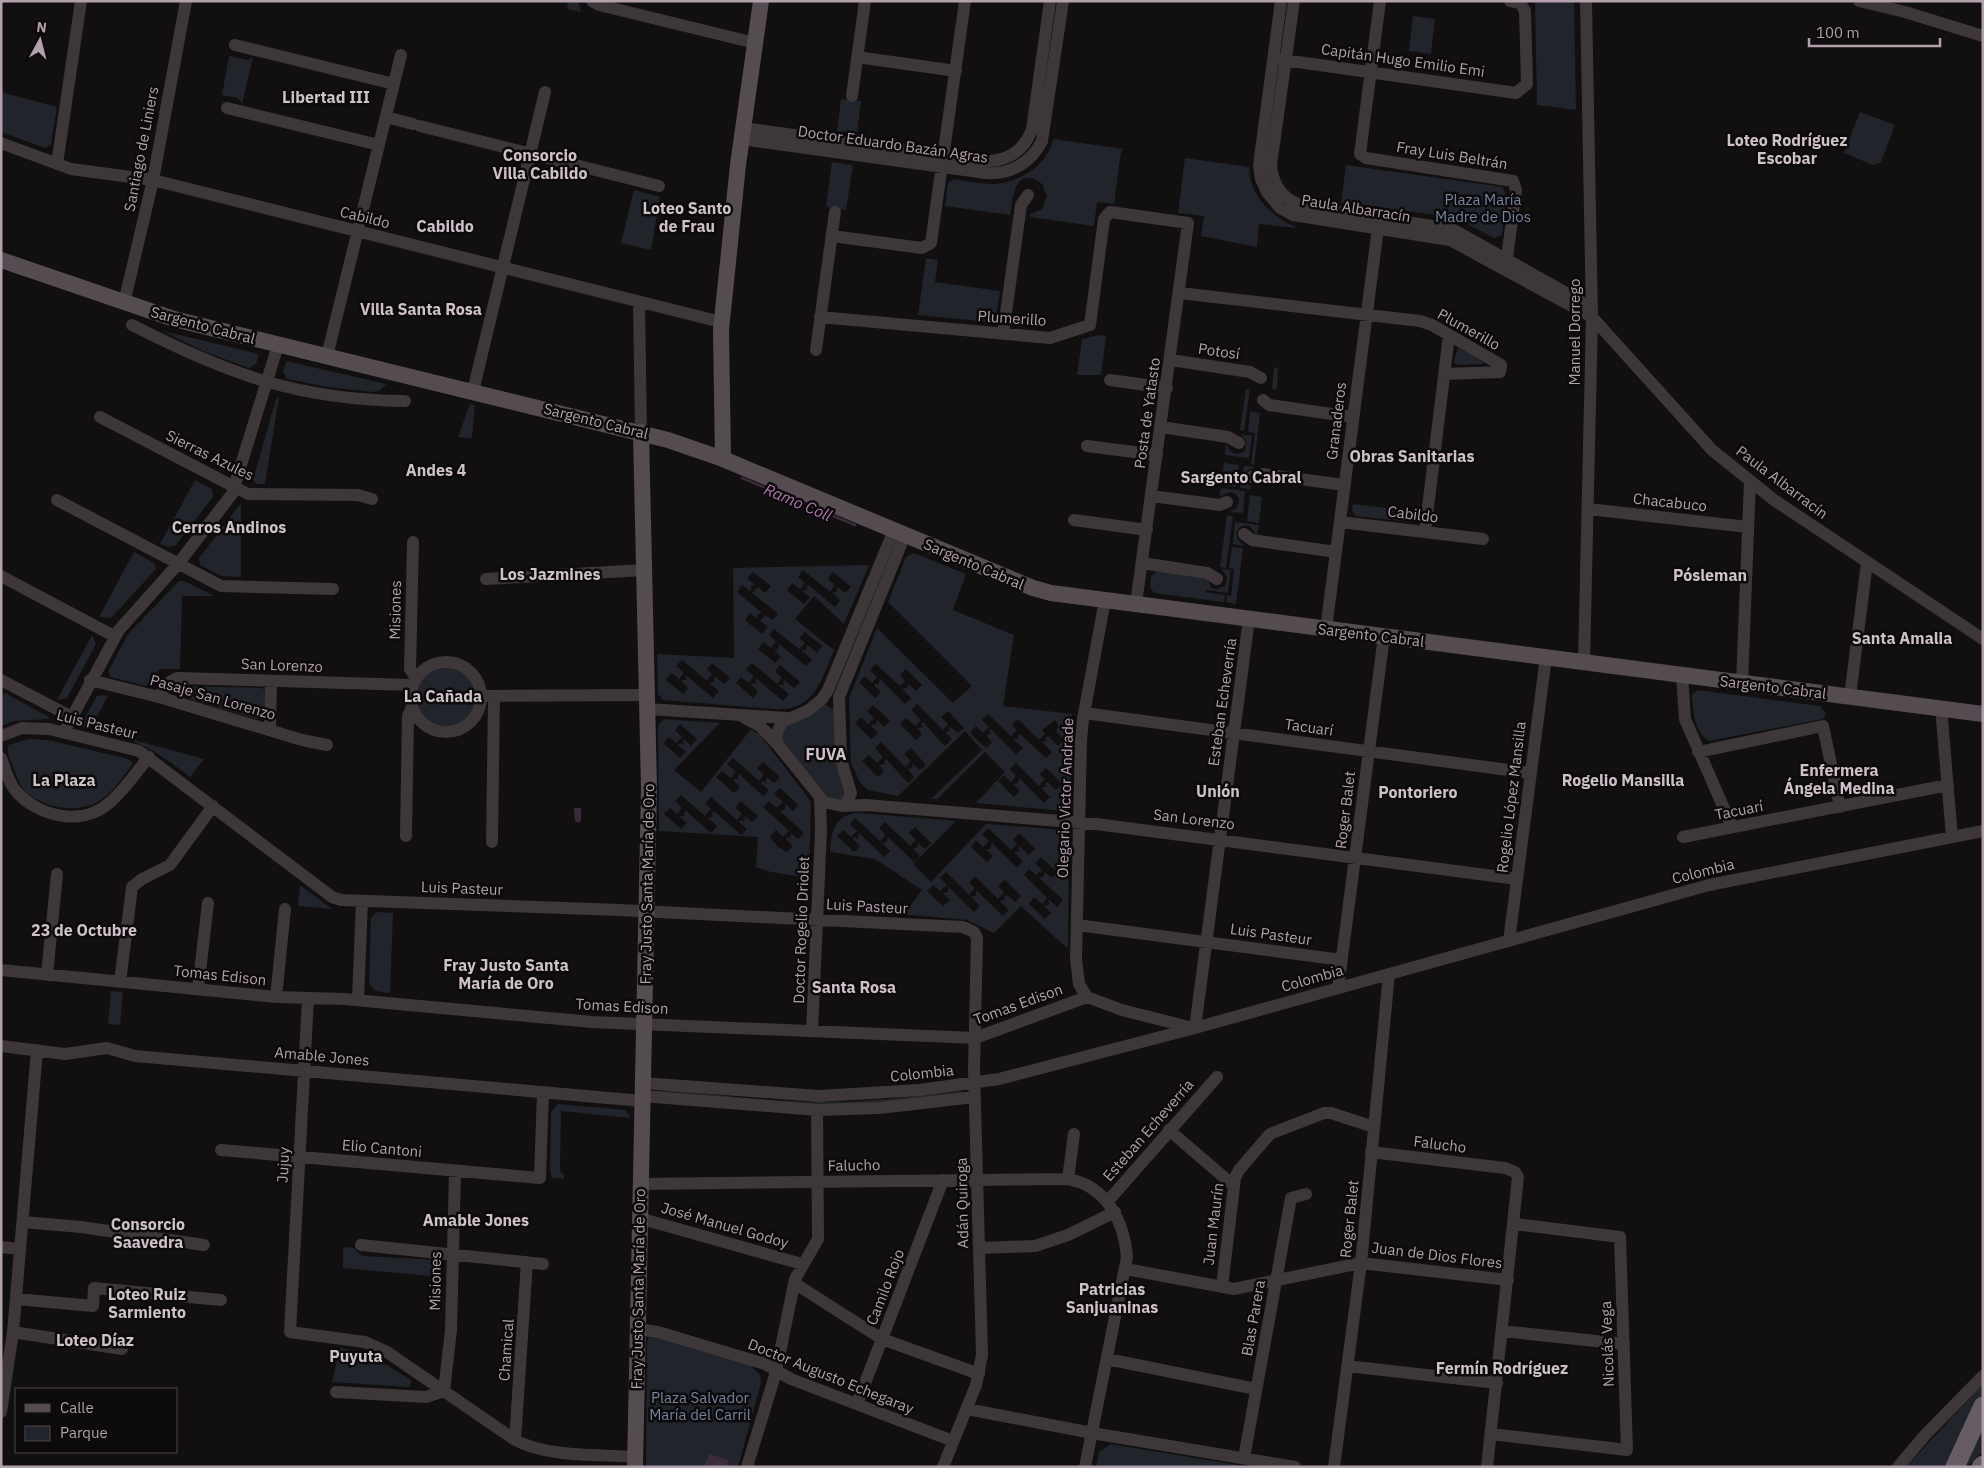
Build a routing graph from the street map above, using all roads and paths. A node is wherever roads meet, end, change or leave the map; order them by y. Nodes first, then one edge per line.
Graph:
1 (81, 1) edge
2 (186, 1) edge
3 (592, 1) edge
4 (761, 1) edge
5 (865, 1) edge
6 (965, 1) edge
7 (1050, 1) edge
8 (1063, 1) edge
9 (1281, 1) edge
10 (1294, 1) edge
11 (1380, 1) edge
12 (1510, 1) edge
13 (1586, 1) edge
14 (1859, 1) edge
15 (1983, 36) edge
16 (755, 44) junction
17 (235, 45) dead end
18 (401, 55) dead end
19 (857, 57) junction
20 (1279, 59) junction
21 (956, 71) junction
22 (1370, 72) junction
23 (394, 84) junction
24 (545, 92) dead end
25 (852, 96) dead end
26 (227, 108) dead end
27 (386, 117) junction
28 (742, 133) junction
29 (1, 143) edge
30 (379, 145) junction
31 (530, 154) junction
32 (943, 161) junction
33 (57, 164) junction
34 (153, 180) junction
35 (658, 186) dead end
36 (1028, 195) dead end
37 (835, 212) dead end
38 (1378, 222) junction
39 (1189, 227) joint
40 (357, 231) junction
41 (832, 236) junction
42 (1, 260) edge
43 (1506, 264) junction
44 (502, 268) junction
45 (1180, 293) junction
46 (639, 302) junction
47 (124, 303) junction
48 (1366, 314) junction
49 (820, 317) junction
50 (1592, 317) junction
51 (722, 322) junction
52 (132, 325) dead end
53 (1003, 334) junction
54 (1449, 335) junction
55 (278, 345) junction
56 (816, 350) dead end
57 (327, 356) junction
58 (1170, 360) junction
59 (1444, 374) junction
60 (1261, 378) dead end
61 (1110, 380) dead end
62 (267, 383) junction
63 (1167, 388) junction
64 (473, 391) junction
65 (1263, 400) dead end
66 (405, 401) dead end
67 (1353, 417) junction
68 (100, 418) dead end
69 (1161, 427) junction
70 (641, 432) junction
71 (1239, 443) dead end
72 (1087, 446) dead end
73 (1157, 456) junction
74 (723, 459) junction
75 (1251, 477) dead end
76 (1750, 481) junction
77 (1344, 485) junction
78 (234, 488) junction
79 (1151, 496) junction
80 (372, 499) dead end
81 (57, 500) dead end
82 (1227, 502) dead end
83 (1588, 509) junction
84 (1074, 520) dead end
85 (1340, 522) junction
86 (1748, 527) junction
87 (1146, 530) junction
88 (1425, 532) junction
89 (899, 533) junction
90 (1244, 534) dead end
91 (1483, 539) dead end
92 (413, 542) dead end
93 (1336, 552) junction
94 (1867, 562) junction
95 (1142, 563) junction
96 (178, 564) junction
97 (644, 570) junction
98 (1, 576) edge
99 (486, 579) dead end
100 (1217, 579) dead end
101 (333, 588) dead end
102 (1105, 600) junction
103 (870, 604) junction
104 (1136, 604) junction
105 (1250, 619) junction
106 (1326, 629) junction
107 (114, 636) junction
108 (1384, 636) junction
109 (1983, 639) edge
110 (1546, 657) junction
111 (1584, 662) junction
112 (1682, 675) junction
113 (1, 680) edge
114 (90, 680) junction
115 (271, 681) junction
116 (414, 682) junction
117 (1742, 683) junction
118 (481, 696) junction
119 (494, 696) junction
120 (159, 697) junction
121 (1850, 697) junction
122 (822, 700) junction
123 (648, 702) junction
124 (838, 704) junction
125 (412, 707) junction
126 (1941, 708) junction
127 (1084, 713) junction
128 (1983, 714) edge
129 (739, 716) junction
130 (72, 717) junction
131 (787, 718) junction
132 (270, 730) junction
133 (64, 732) junction
134 (1234, 733) junction
135 (1, 736) edge
136 (327, 745) dead end
137 (778, 745) junction
138 (1369, 751) junction
139 (1698, 752) junction
140 (149, 757) junction
141 (1, 758) edge
142 (1530, 772) junction
143 (1948, 785) junction
144 (820, 798) junction
145 (846, 801) junction
146 (213, 806) junction
147 (1840, 807) junction
148 (1079, 822) junction
149 (1732, 827) junction
150 (821, 830) junction
151 (1983, 831) edge
152 (406, 836) dead end
153 (1952, 837) junction
154 (1220, 838) junction
155 (1683, 838) dead end
156 (492, 842) dead end
157 (1355, 857) junction
158 (58, 874) dead end
159 (1517, 879) junction
160 (362, 901) junction
161 (208, 903) dead end
162 (285, 909) dead end
163 (646, 911) junction
164 (817, 920) junction
165 (1077, 925) junction
166 (974, 932) joint
167 (1508, 941) junction
168 (1206, 942) junction
169 (1342, 960) junction
170 (1, 970) edge
171 (1389, 974) junction
172 (47, 975) junction
173 (120, 982) junction
174 (1338, 988) junction
175 (198, 989) junction
176 (276, 997) junction
177 (1087, 997) junction
178 (308, 999) junction
179 (358, 1000) junction
180 (644, 1024) junction
181 (1196, 1028) junction
182 (812, 1031) junction
183 (975, 1038) junction
184 (1, 1046) edge
185 (37, 1050) junction
186 (304, 1071) junction
187 (1217, 1077) dead end
188 (975, 1083) junction
189 (543, 1092) junction
190 (643, 1093) junction
191 (975, 1097) junction
192 (817, 1110) junction
193 (1374, 1127) junction
194 (1170, 1130) junction
195 (1074, 1134) dead end
196 (221, 1150) dead end
197 (1371, 1152) junction
198 (299, 1157) junction
199 (455, 1170) junction
200 (1068, 1179) junction
201 (943, 1180) junction
202 (978, 1180) junction
203 (818, 1182) junction
204 (640, 1184) junction
205 (1233, 1185) junction
206 (1306, 1194) dead end
207 (1108, 1201) junction
208 (1115, 1212) junction
209 (639, 1218) junction
210 (23, 1222) junction
211 (1514, 1224) junction
212 (204, 1246) dead end
213 (361, 1246) dead end
214 (1, 1247) edge
215 (979, 1248) junction
216 (20, 1249) junction
217 (452, 1255) junction
218 (527, 1262) junction
219 (1361, 1262) junction
220 (543, 1264) dead end
221 (802, 1264) junction
222 (1126, 1269) junction
223 (1508, 1280) junction
224 (1276, 1281) junction
225 (794, 1284) junction
226 (1222, 1287) junction
227 (16, 1299) junction
228 (221, 1300) dead end
229 (637, 1328) junction
230 (1502, 1331) junction
231 (13, 1332) junction
232 (882, 1339) junction
233 (1624, 1344) junction
234 (122, 1349) dead end
235 (1107, 1360) junction
236 (1347, 1366) junction
237 (776, 1372) junction
238 (979, 1374) junction
239 (1983, 1376) edge
240 (1497, 1383) junction
241 (1256, 1389) junction
242 (336, 1392) dead end
243 (444, 1392) junction
244 (857, 1404) junction
245 (1983, 1406) edge
246 (967, 1409) junction
247 (1, 1412) edge
248 (1092, 1434) junction
249 (1491, 1434) junction
250 (515, 1440) junction
251 (953, 1441) junction
252 (1244, 1458) junction
253 (635, 1462) edge
254 (747, 1467) edge
255 (943, 1467) edge
256 (1085, 1467) edge
257 (1296, 1467) edge
258 (1334, 1467) edge
259 (1487, 1467) edge
260 (1898, 1467) edge
261 (1955, 1467) edge

1 - 33 street
2 - 34 street, Santiago de Liniers
3 - 16 street
4 - 16 main road
5 - 19 street
6 - 21 street
7 - 32 street, Doctor Eduardo Bazán Agras
8 - 32 street, Doctor Eduardo Bazán Agras
9 - 20 street, Paula Albarracín
10 - 20 street, Paula Albarracín
11 - 22 street
12 - 22 street, Capitán Hugo Emilio Emi
13 - 50 street, Manuel Dorrego
14 - 15 street
16 - 28 main road
17 - 23 street
18 - 23 street
19 - 21 street
19 - 25 street
20 - 22 street, Capitán Hugo Emilio Emi
20 - 38 street, Paula Albarracín
21 - 32 street
22 - 43 street, Fray Luis Beltrán
23 - 27 street
24 - 31 street
26 - 30 street
27 - 30 street
27 - 31 street
28 - 32 street, Doctor Eduardo Bazán Agras
28 - 51 main road
29 - 33 street, Cabildo
30 - 40 street
31 - 35 street
31 - 44 street
32 - 41 street
33 - 34 street, Cabildo
34 - 40 street, Cabildo
34 - 47 street, Santiago de Liniers
36 - 53 street
37 - 41 street
38 - 43 street, Paula Albarracín
38 - 48 street, Granaderos
39 - 45 street, Posta de Yatasto
39 - 53 street, Plumerillo
40 - 44 street, Cabildo
40 - 57 street
41 - 49 street
42 - 47 main road, Sargento Cabral
43 - 50 street, Paula Albarracín
44 - 46 street, Cabildo
44 - 64 street
45 - 48 street, Plumerillo
45 - 58 street, Posta de Yatasto
46 - 51 street, Cabildo
46 - 70 street, Fray Justo Santa María de Oro
47 - 55 main road, Sargento Cabral
48 - 54 street, Plumerillo
48 - 67 street, Granaderos
49 - 53 street, Plumerillo
49 - 56 street
50 - 76 street, Paula Albarracín
50 - 83 street, Manuel Dorrego
51 - 74 main road
52 - 62 street
54 - 59 street
54 - 59 street, Plumerillo
55 - 57 main road, Sargento Cabral
55 - 62 street
57 - 64 main road, Sargento Cabral
58 - 60 street, Potosí
58 - 63 street, Posta de Yatasto
59 - 88 street
61 - 63 street
62 - 66 street
62 - 78 street
63 - 69 street, Posta de Yatasto
64 - 70 main road, Sargento Cabral
65 - 67 street
67 - 77 street, Granaderos
68 - 78 street, Sierras Azules
69 - 71 street
69 - 73 street, Posta de Yatasto
70 - 74 main road, Sargento Cabral
70 - 97 main road, Fray Justo Santa María de Oro
72 - 73 street
73 - 79 street, Posta de Yatasto
74 - 89 main road, Sargento Cabral
75 - 77 street
76 - 86 street
76 - 94 street, Paula Albarracín
77 - 85 street, Granaderos
78 - 80 street, Sierras Azules
78 - 96 street
79 - 82 street
79 - 87 street, Posta de Yatasto
81 - 96 street
83 - 86 street, Chacabuco
83 - 111 street, Manuel Dorrego
84 - 87 street
85 - 88 street, Cabildo
85 - 93 street, Granaderos
86 - 117 street
87 - 95 street, Posta de Yatasto
88 - 91 street, Cabildo
89 - 102 main road, Sargento Cabral
89 - 103 street
90 - 93 street
92 - 116 street, Misiones
93 - 106 street, Granaderos
94 - 109 street, Paula Albarracín
94 - 121 street
95 - 100 street
95 - 104 street, Posta de Yatasto
96 - 101 street
96 - 107 street
97 - 99 street
97 - 123 main road, Fray Justo Santa María de Oro
98 - 107 street
102 - 104 main road, Sargento Cabral
102 - 127 street, Olegario Victor Andrade
103 - 122 street
103 - 124 street
104 - 105 main road, Sargento Cabral
105 - 106 main road, Sargento Cabral
105 - 134 street, Esteban Echeverría
106 - 108 main road, Sargento Cabral
107 - 114 street
108 - 110 main road, Sargento Cabral
108 - 138 street, Roger Balet
110 - 111 main road, Sargento Cabral
110 - 142 street, Rogelio López Mansilla
111 - 112 main road, Sargento Cabral
112 - 117 main road, Sargento Cabral
112 - 139 street
113 - 130 street
114 - 120 street, Pasaje San Lorenzo
114 - 130 street
115 - 116 street, San Lorenzo
115 - 120 street, San Lorenzo
115 - 132 street
116 - 118 street
116 - 125 street
117 - 121 main road, Sargento Cabral
118 - 119 street
118 - 125 street
119 - 123 street
119 - 156 street
120 - 132 street, Pasaje San Lorenzo
121 - 126 main road, Sargento Cabral
122 - 124 street
122 - 131 street
123 - 129 street
123 - 163 main road, Fray Justo Santa María de Oro
124 - 145 street
125 - 152 street
126 - 128 main road, Sargento Cabral
126 - 143 street
127 - 134 street, Tacuarí
127 - 148 street, Olegario Victor Andrade
129 - 131 street
129 - 137 street
130 - 133 street
131 - 137 street
132 - 136 street, Pasaje San Lorenzo
133 - 135 street, Luis Pasteur
133 - 140 street, Luis Pasteur
134 - 138 street, Tacuarí
134 - 154 street, Esteban Echeverría
137 - 144 street
138 - 142 street, Tacuarí
138 - 157 street, Roger Balet
139 - 147 street
139 - 149 street
140 - 141 street
140 - 146 street, Luis Pasteur
142 - 159 street, Rogelio López Mansilla
143 - 147 street, Tacuarí
143 - 153 street
144 - 145 street, San Lorenzo
144 - 150 street, Doctor Rogelio Driolet
145 - 148 street, San Lorenzo
145 - 150 street
146 - 160 street, Luis Pasteur
146 - 173 street
147 - 149 street, Tacuarí
148 - 154 street, San Lorenzo
148 - 165 street, Olegario Victor Andrade
149 - 155 street, Tacuarí
150 - 164 street, Doctor Rogelio Driolet
151 - 153 street, Colombia
153 - 167 street, Colombia
154 - 157 street, San Lorenzo
154 - 168 street, Esteban Echeverría
157 - 159 street, San Lorenzo
157 - 169 street, Roger Balet
158 - 172 street
159 - 167 street, Rogelio López Mansilla
160 - 163 street, Luis Pasteur
160 - 179 street
161 - 175 street
162 - 176 street
163 - 164 street, Luis Pasteur
163 - 180 main road, Fray Justo Santa María de Oro
164 - 166 street, Luis Pasteur
164 - 182 street, Doctor Rogelio Driolet
165 - 168 street, Luis Pasteur
165 - 177 street, Olegario Victor Andrade
166 - 183 street, Adán Quiroga
167 - 171 street, Colombia
168 - 169 street, Luis Pasteur
168 - 181 street, Esteban Echeverría
169 - 174 street, Roger Balet
170 - 172 street, Tomas Edison
171 - 174 street, Colombia
171 - 193 street, Roger Balet
172 - 173 street, Tomas Edison
173 - 175 street, Tomas Edison
174 - 181 street, Colombia
175 - 176 street, Tomas Edison
176 - 178 street, Tomas Edison
177 - 181 street
177 - 183 street, Tomas Edison
178 - 179 street, Tomas Edison
178 - 186 street, Jujuy
179 - 180 street, Tomas Edison
180 - 182 street, Tomas Edison
180 - 190 main road, Fray Justo Santa María de Oro
181 - 188 street, Colombia
182 - 183 street, Tomas Edison
183 - 188 street, Adán Quiroga
184 - 185 street, Amable Jones
185 - 186 street, Amable Jones
185 - 210 street
186 - 189 street, Amable Jones
186 - 198 street, Jujuy
187 - 194 street, Esteban Echeverría
188 - 190 street, Colombia
188 - 191 street, Adán Quiroga
189 - 190 street, Amable Jones
189 - 199 street, Elio Cantoni
190 - 192 street, Colombia
190 - 204 main road, Fray Justo Santa María de Oro
191 - 192 street, Colombia
191 - 202 street, Adán Quiroga
192 - 203 street
193 - 197 street, Roger Balet
193 - 205 street, Juan Maurín
194 - 205 street
194 - 207 street, Esteban Echeverría
195 - 200 street
196 - 198 street, Elio Cantoni
197 - 211 street, Falucho
197 - 219 street, Roger Balet
198 - 199 street, Elio Cantoni
198 - 243 street, Jujuy
199 - 217 street, Misiones
200 - 202 street, Falucho
200 - 207 street, Falucho
201 - 202 street, Falucho
201 - 203 street, Falucho
201 - 232 street, Camilo Rojo
202 - 215 street, Adán Quiroga
203 - 204 street, Falucho
203 - 221 street
204 - 209 main road, Fray Justo Santa María de Oro
205 - 226 street, Juan Maurín
206 - 224 street, Blas Parera
207 - 208 street, Esteban Echeverría
208 - 215 street
208 - 222 street, Esteban Echeverría
209 - 221 street, José Manuel Godoy
209 - 229 main road, Fray Justo Santa María de Oro
210 - 212 street
210 - 216 street
211 - 223 street
211 - 233 street, Nicolás Vega
213 - 217 street
214 - 216 street
215 - 238 street, Adán Quiroga
216 - 227 street
217 - 218 street
217 - 243 street, Misiones
218 - 220 street
218 - 250 street, Chamical
219 - 223 street, Juan de Dios Flores
219 - 224 street, Juan de Dios Flores
219 - 236 street, Roger Balet
221 - 225 street
222 - 226 street, Juan de Dios Flores
222 - 235 street, Esteban Echeverría
223 - 230 street
224 - 226 street, Juan de Dios Flores
224 - 241 street, Blas Parera
225 - 232 street
225 - 237 street
227 - 228 street
227 - 231 street
229 - 237 street, Doctor Augusto Echegaray
229 - 253 main road, Fray Justo Santa María de Oro
230 - 233 street
230 - 240 street
231 - 234 street
231 - 247 street
232 - 238 street
232 - 244 street, Camilo Rojo
233 - 249 street, Nicolás Vega
235 - 241 street
235 - 248 street, Esteban Echeverría
236 - 240 street
236 - 258 street, Roger Balet
237 - 244 street, Doctor Augusto Echegaray
237 - 254 street
238 - 246 street, Adán Quiroga
239 - 260 street
240 - 249 street
241 - 252 street, Blas Parera
242 - 243 street
243 - 250 street
244 - 251 street, Doctor Augusto Echegaray
245 - 261 highway
246 - 248 street
246 - 251 street, Adán Quiroga
248 - 252 street
248 - 256 street, Esteban Echeverría
249 - 259 street
250 - 253 street
251 - 255 street, Adán Quiroga
252 - 257 street

